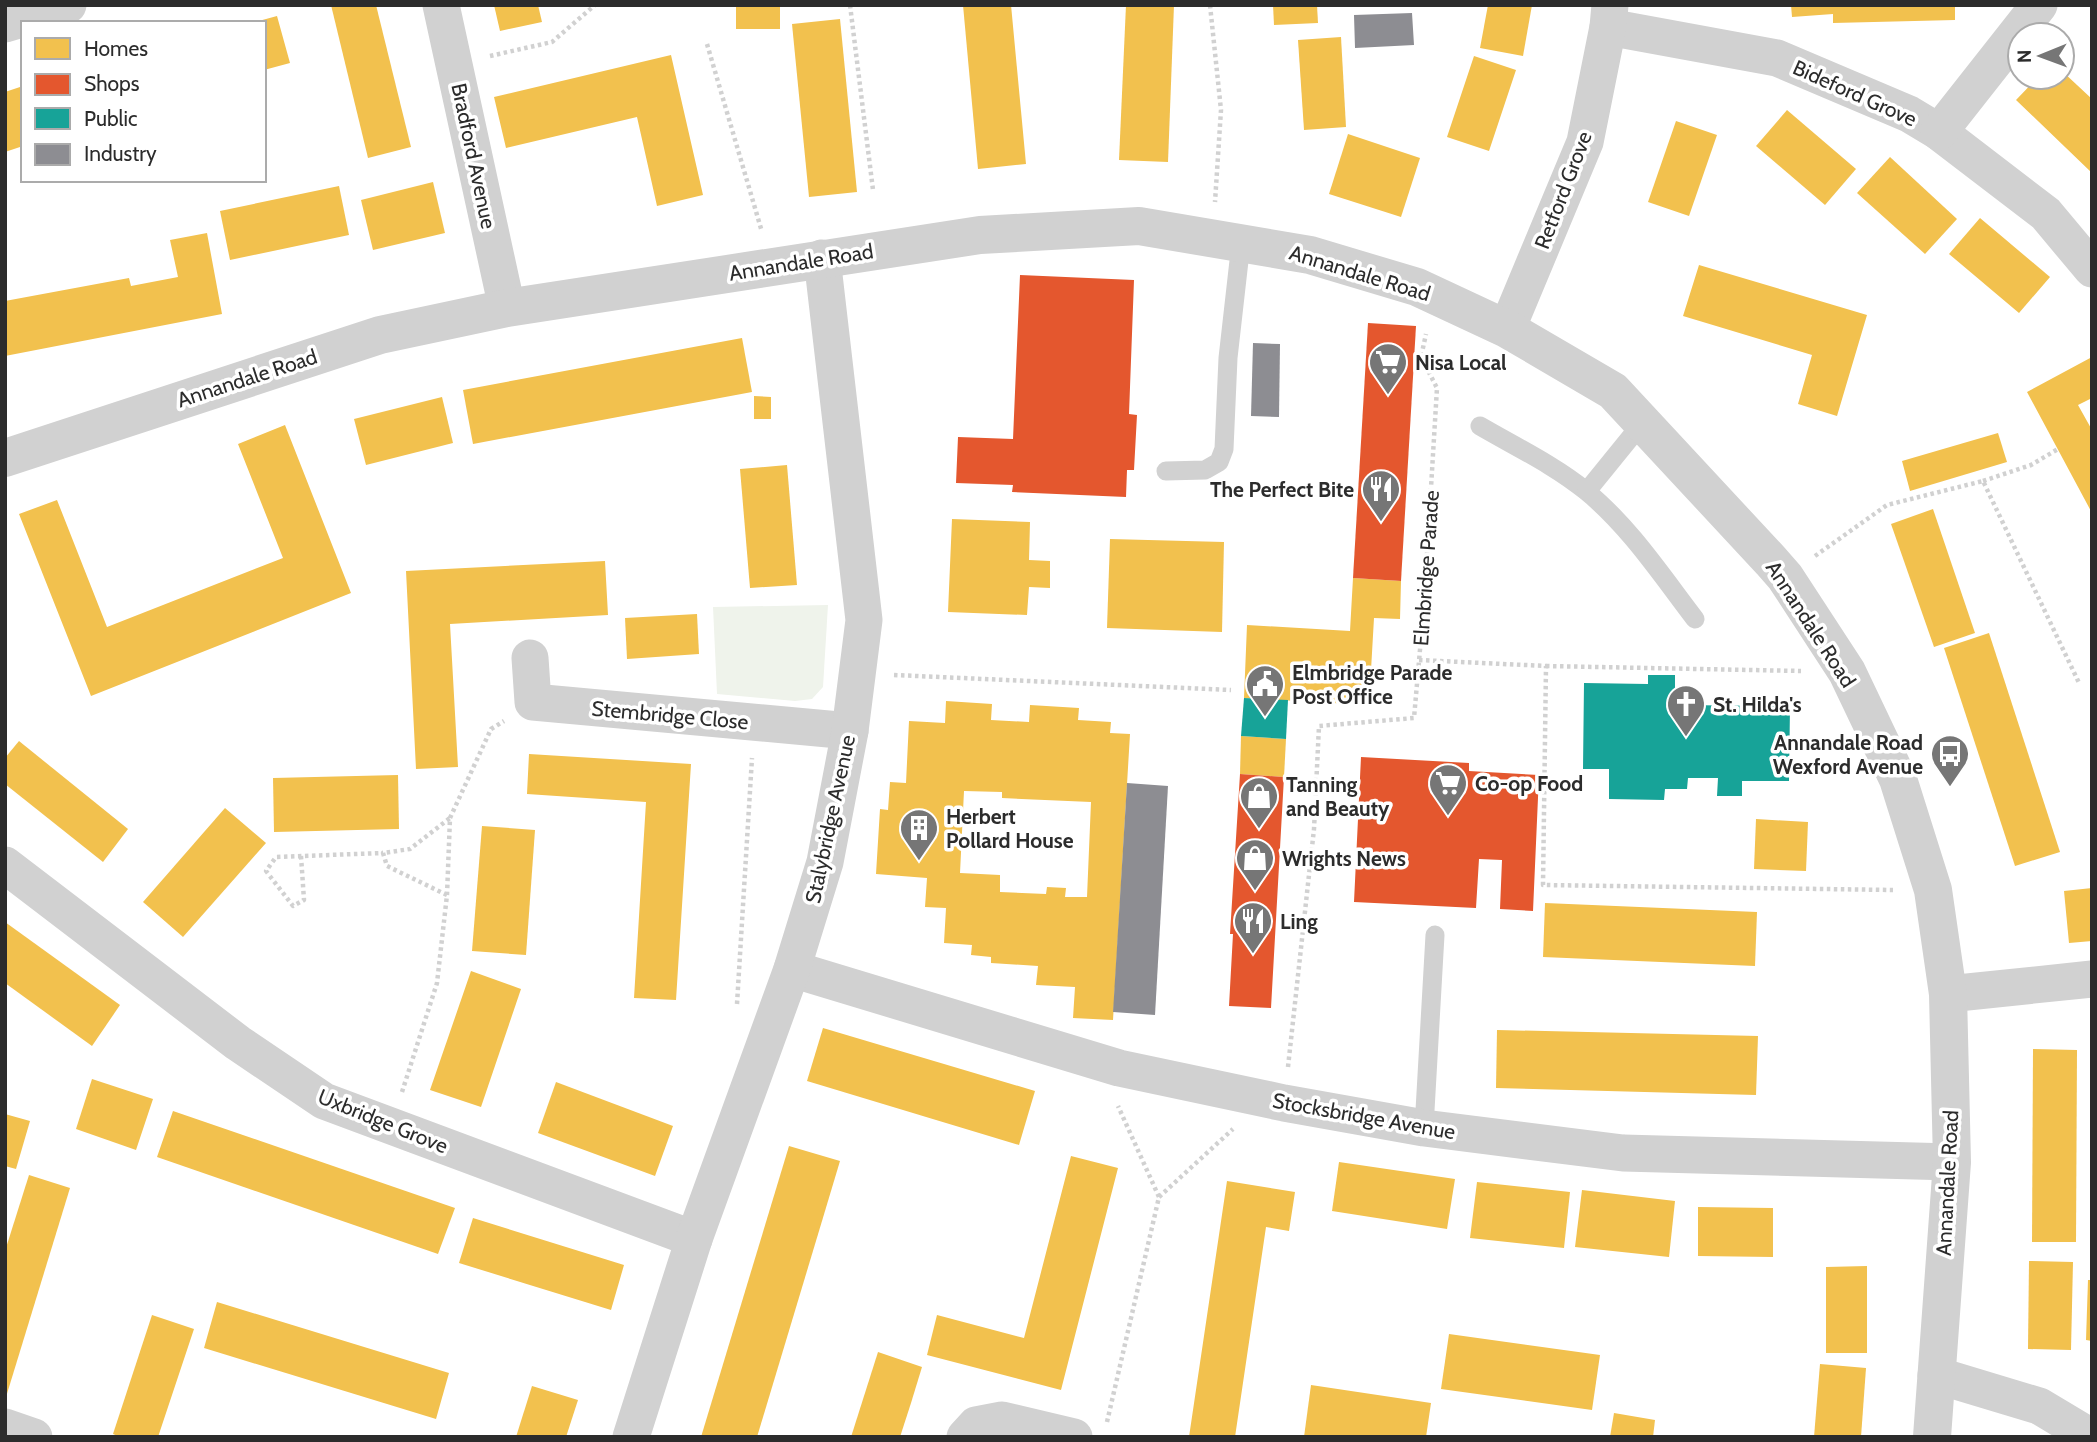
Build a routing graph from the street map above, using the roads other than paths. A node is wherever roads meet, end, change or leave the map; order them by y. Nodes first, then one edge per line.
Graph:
1 (68, 5) edge
2 (441, 5) edge
3 (2039, 5) edge
4 (1609, 16) edge
5 (10, 17) edge
6 (1939, 132) junction
7 (1225, 240) junction
8 (822, 258) junction
9 (2092, 269) edge
10 (507, 308) junction
11 (1507, 329) junction
12 (1643, 422) junction
13 (1480, 426) dead end
14 (5, 458) edge
15 (1166, 471) dead end
16 (1587, 491) junction
17 (1695, 619) dead end
18 (530, 659) dead end
19 (850, 731) junction
20 (5, 865) edge
21 (1434, 935) dead end
22 (792, 969) junction
23 (2092, 979) edge
24 (1948, 993) junction
25 (1424, 1128) junction
26 (1952, 1162) junction
27 (694, 1239) junction
28 (1936, 1375) junction
29 (5, 1427) edge
30 (1091, 1430) edge
31 (34, 1437) edge
32 (631, 1437) edge
33 (965, 1437) edge
34 (1932, 1437) edge
35 (2091, 1437) edge

1 - 5 street
2 - 10 street, Bradford Avenue
3 - 6 street
4 - 6 street, Bideford Grove
4 - 11 street, Retford Grove
6 - 9 street, Bideford Grove
7 - 8 street, Annandale Road
7 - 11 street, Annandale Road
7 - 15 lane
8 - 10 street, Annandale Road
8 - 19 street, Stalybridge Avenue
10 - 14 street, Annandale Road
11 - 12 street, Annandale Road
12 - 16 lane
12 - 24 street, Annandale Road
13 - 16 lane
16 - 17 lane
18 - 19 street, Stembridge Close
19 - 22 street, Stalybridge Avenue
20 - 27 street, Uxbridge Grove
21 - 25 lane
22 - 25 street, Stocksbridge Avenue
22 - 27 street, Stalybridge Avenue
23 - 24 street
24 - 26 street, Annandale Road
25 - 26 street, Stocksbridge Avenue
26 - 28 street, Annandale Road
27 - 32 street, Stalybridge Avenue
28 - 34 street, Annandale Road
28 - 35 street
29 - 31 street
30 - 33 street

